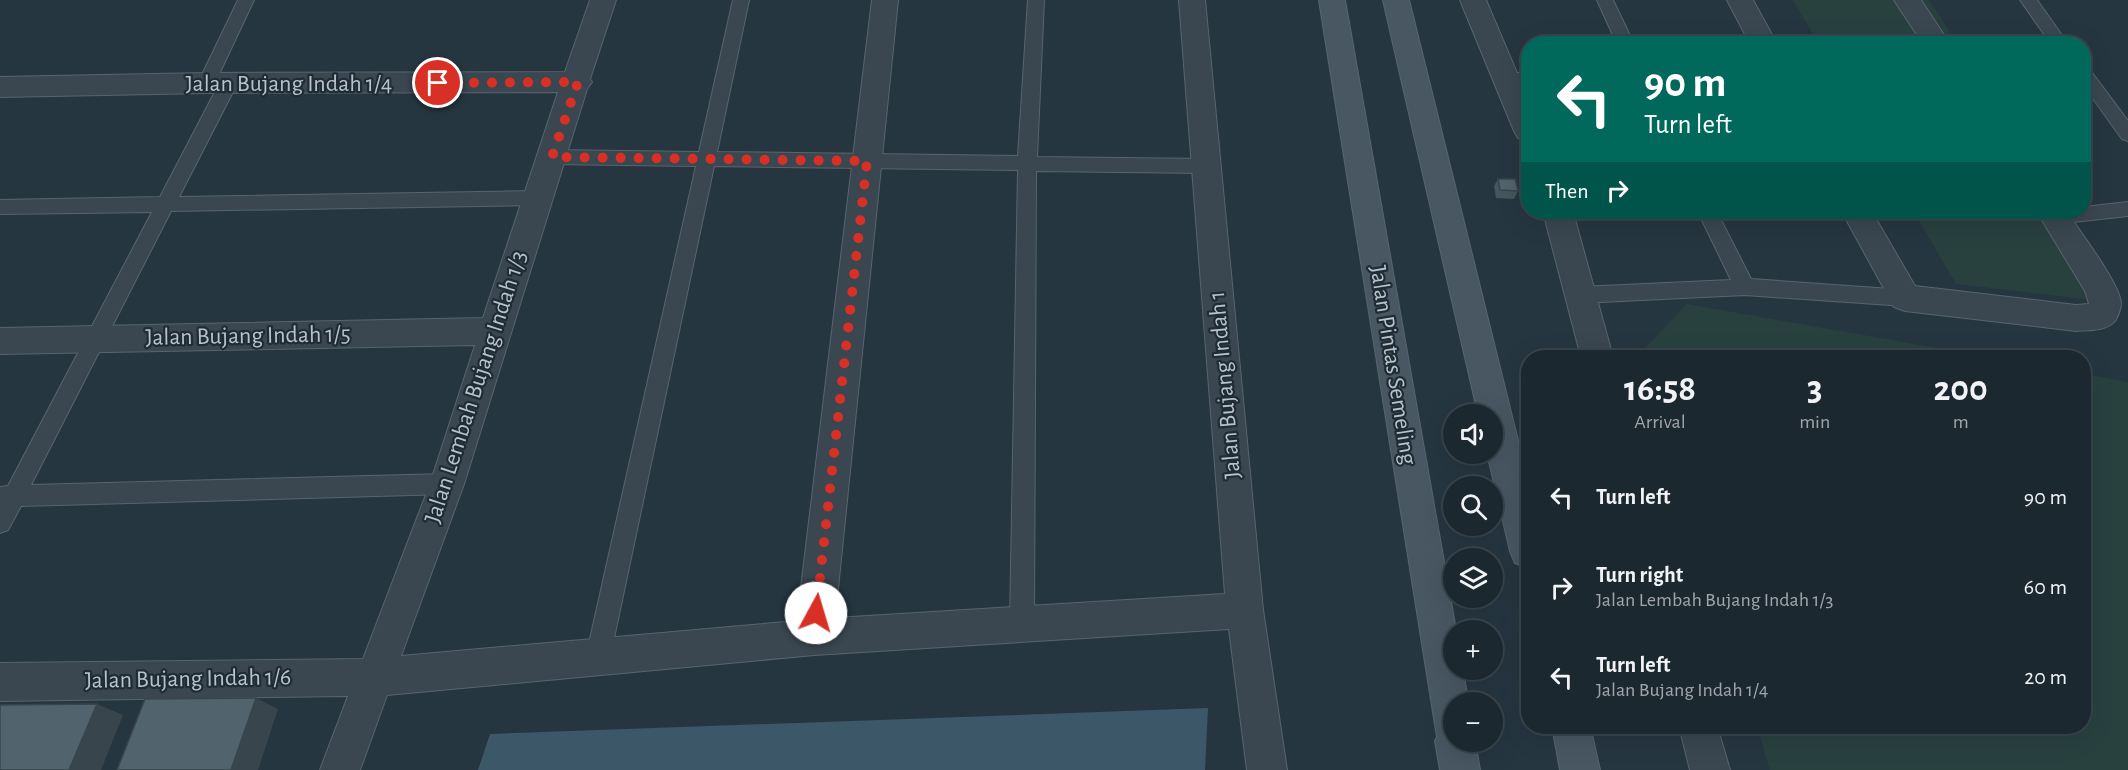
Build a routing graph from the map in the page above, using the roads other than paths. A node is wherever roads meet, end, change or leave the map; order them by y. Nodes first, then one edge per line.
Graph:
1 (246, 0) edge
2 (603, 0) edge
3 (741, 0) edge
4 (885, 0) edge
5 (1036, 0) edge
6 (1192, 0) edge
7 (1332, 0) edge
8 (1396, 0) edge
9 (1473, 0) edge
10 (1605, 0) edge
11 (1740, 0) edge
12 (1907, 0) edge
13 (2028, 0) edge
14 (1622, 36) edge
15 (1760, 36) edge
16 (1932, 36) edge
17 (2054, 36) edge
18 (1518, 78) edge
19 (578, 82) junction
20 (218, 84) junction
21 (2091, 84) edge
22 (0, 87) edge
23 (1521, 94) edge
24 (2128, 134) edge
25 (552, 157) junction
26 (705, 159) junction
27 (867, 161) junction
28 (1027, 164) junction
29 (1206, 166) junction
30 (537, 198) junction
31 (168, 204) junction
32 (0, 207) edge
33 (2128, 210) edge
34 (2091, 212) edge
35 (1560, 219) edge
36 (1711, 219) edge
37 (1861, 219) edge
38 (2057, 219) edge
39 (1745, 287) junction
40 (1580, 295) junction
41 (1905, 298) junction
42 (495, 331) junction
43 (98, 339) junction
44 (0, 341) edge
45 (1595, 350) edge
46 (447, 484) junction
47 (7, 496) edge
48 (1521, 522) edge
49 (0, 523) edge
50 (1245, 610) junction
51 (1022, 624) junction
52 (814, 637) junction
53 (598, 657) junction
54 (377, 677) junction
55 (0, 682) edge
56 (1447, 692) edge
57 (1573, 734) edge
58 (1700, 734) edge
59 (1457, 752) edge
60 (340, 770) edge
61 (1267, 770) edge
62 (1460, 770) edge
63 (1580, 770) edge
64 (1710, 770) edge

1 - 20 lane
2 - 19 street, Jalan Lembah Bujang Indah 1/3
3 - 26 lane
4 - 27 street
5 - 28 lane
6 - 29 street, Jalan Bujang Indah 1
7 - 56 main road, Jalan Pintas Semeling
8 - 48 main road
9 - 18 street
10 - 14 lane
11 - 15 street
12 - 16 street
13 - 17 lane
18 - 23 street
19 - 20 street, Jalan Bujang Indah 1/4
19 - 25 street, Jalan Lembah Bujang Indah 1/3
20 - 22 street, Jalan Bujang Indah 1/4
20 - 31 lane
21 - 24 lane
25 - 26 lane
25 - 30 street, Jalan Lembah Bujang Indah 1/3
26 - 27 lane
26 - 53 lane
27 - 28 lane
27 - 52 street
28 - 29 lane
28 - 51 lane
29 - 50 street, Jalan Bujang Indah 1
30 - 31 lane
30 - 42 street, Jalan Lembah Bujang Indah 1/3
31 - 32 lane
31 - 43 lane
33 - 34 lane
35 - 40 street
36 - 39 lane
37 - 41 street
38 - 41 street
39 - 40 lane
39 - 41 lane
40 - 45 street
42 - 43 street, Jalan Bujang Indah 1/5
42 - 46 street, Jalan Lembah Bujang Indah 1/3
43 - 44 street, Jalan Bujang Indah 1/5
43 - 47 lane
46 - 47 lane
46 - 54 street, Jalan Lembah Bujang Indah 1/3
47 - 49 lane
50 - 51 street, Jalan Bujang Indah 1/6
50 - 61 street, Jalan Bujang Indah 1
51 - 52 street, Jalan Bujang Indah 1/6
52 - 53 street, Jalan Bujang Indah 1/6
53 - 54 street, Jalan Bujang Indah 1/6
54 - 55 street, Jalan Bujang Indah 1/6
54 - 60 street, Jalan Lembah Bujang Indah 1/3
57 - 63 main road
58 - 64 street
59 - 62 main road

